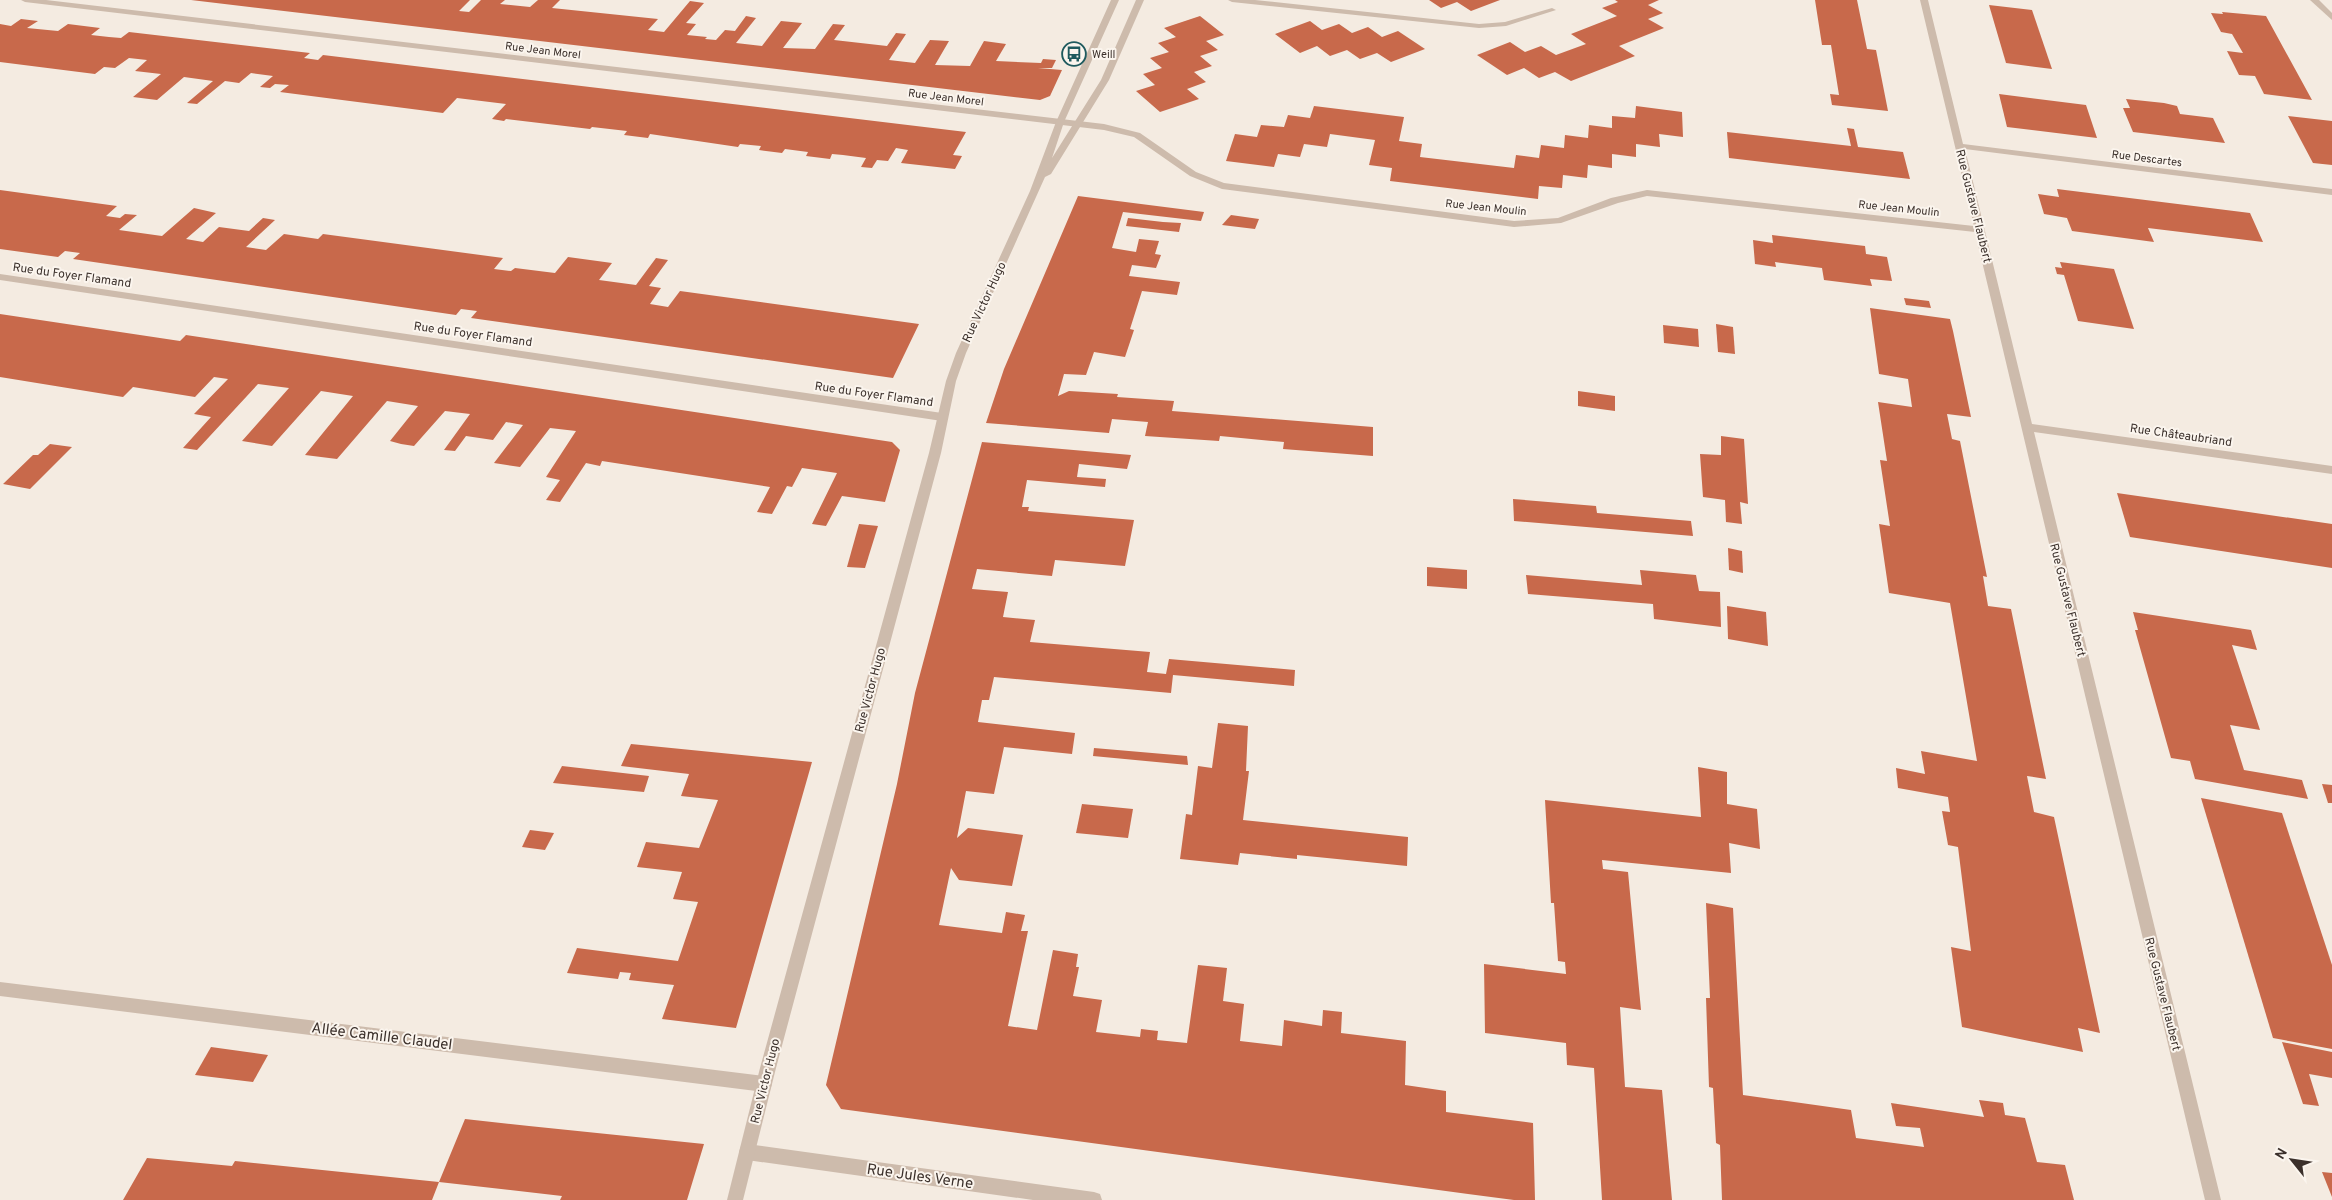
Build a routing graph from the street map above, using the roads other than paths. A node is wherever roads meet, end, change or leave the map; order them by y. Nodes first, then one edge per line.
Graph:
1 (25, 0) edge
2 (1115, 0) edge
3 (1140, 0) edge
4 (1232, 0) edge
5 (1924, 0) edge
6 (2314, 0) edge
7 (1552, 10) dead end
8 (2332, 18) edge
9 (1060, 122) junction
10 (1078, 124) junction
11 (1960, 146) junction
12 (1035, 191) junction
13 (2332, 192) edge
14 (1980, 230) junction
15 (0, 277) edge
16 (942, 417) junction
17 (2027, 427) junction
18 (2332, 470) edge
19 (0, 989) edge
20 (764, 1084) junction
21 (747, 1152) junction
22 (735, 1200) edge
23 (1094, 1200) edge
24 (2213, 1200) edge

1 - 9 street, Rue Jean Morel
2 - 9 street, Rue Victor Hugo
3 - 10 street, Rue Victor Hugo
4 - 7 street
5 - 11 street, Rue Gustave Flaubert
6 - 8 street
9 - 10 street, Rue Jean Moulin
9 - 12 street, Rue Victor Hugo
10 - 12 street, Rue Victor Hugo
10 - 14 street, Rue Jean Moulin
11 - 13 street, Rue Descartes
11 - 14 street, Rue Gustave Flaubert
12 - 16 street, Rue Victor Hugo
14 - 17 street, Rue Gustave Flaubert
15 - 16 street, Rue du Foyer Flamand
16 - 20 street, Rue Victor Hugo
17 - 18 street, Rue Châteaubriand
17 - 24 street, Rue Gustave Flaubert
19 - 20 street, Allée Camille Claudel
20 - 21 street, Rue Victor Hugo
21 - 22 street, Rue Victor Hugo
21 - 23 street, Rue Jules Verne

